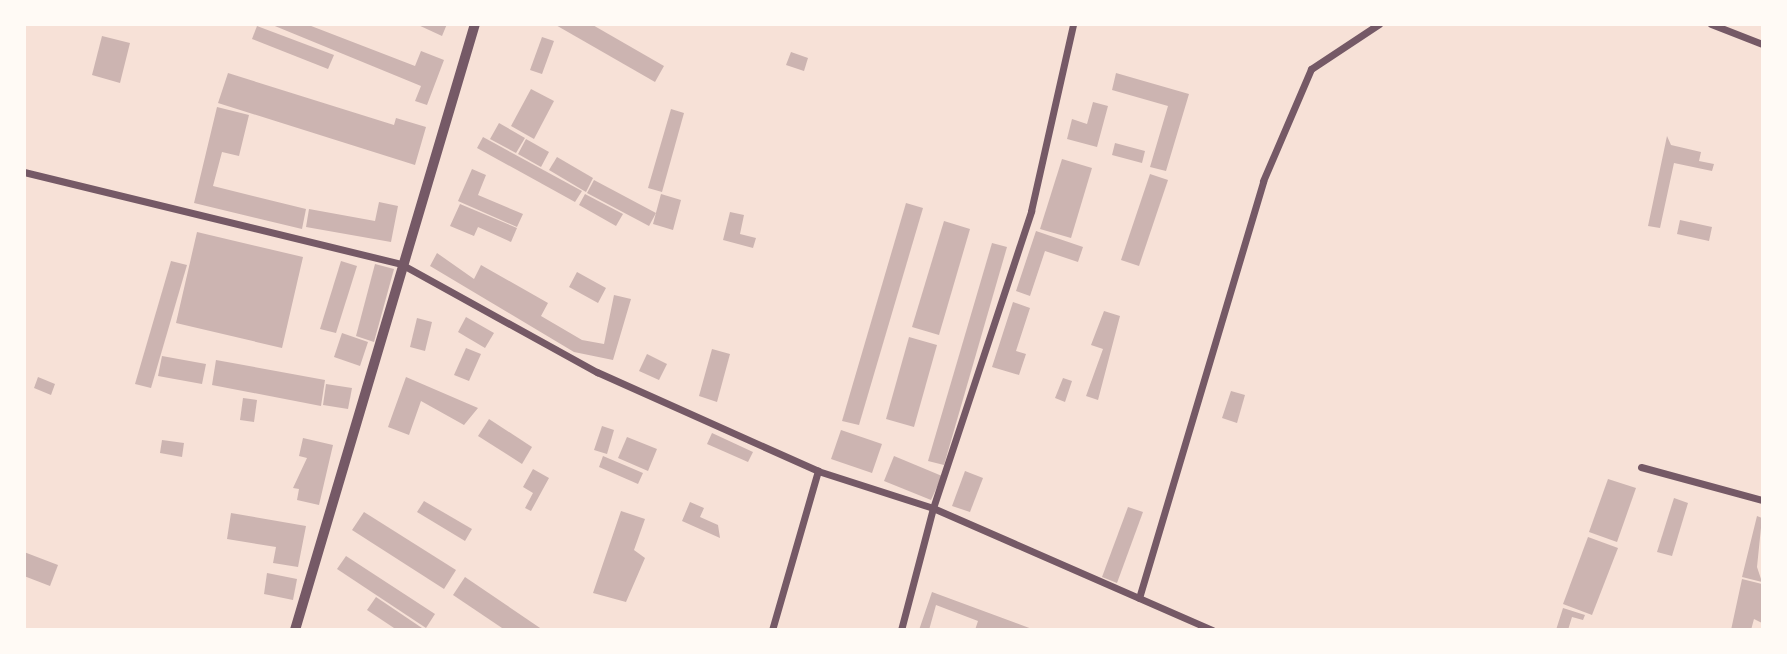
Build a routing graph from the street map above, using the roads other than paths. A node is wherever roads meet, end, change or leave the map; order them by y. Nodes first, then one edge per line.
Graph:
1 (475, 24) edge
2 (1073, 24) edge
3 (1379, 24) edge
4 (1711, 24) edge
5 (1762, 44) edge
6 (24, 172) edge
7 (401, 264) junction
8 (1642, 467) dead end
9 (818, 471) junction
10 (1762, 500) edge
11 (933, 508) junction
12 (1139, 598) junction
13 (295, 629) edge
14 (772, 629) edge
15 (901, 629) edge
16 (1212, 629) edge

1 - 7 street
2 - 11 street
3 - 12 street
4 - 5 street
6 - 7 street
7 - 9 street
7 - 13 street
8 - 10 street
9 - 11 street
9 - 14 street
11 - 12 street
11 - 15 street
12 - 16 street

